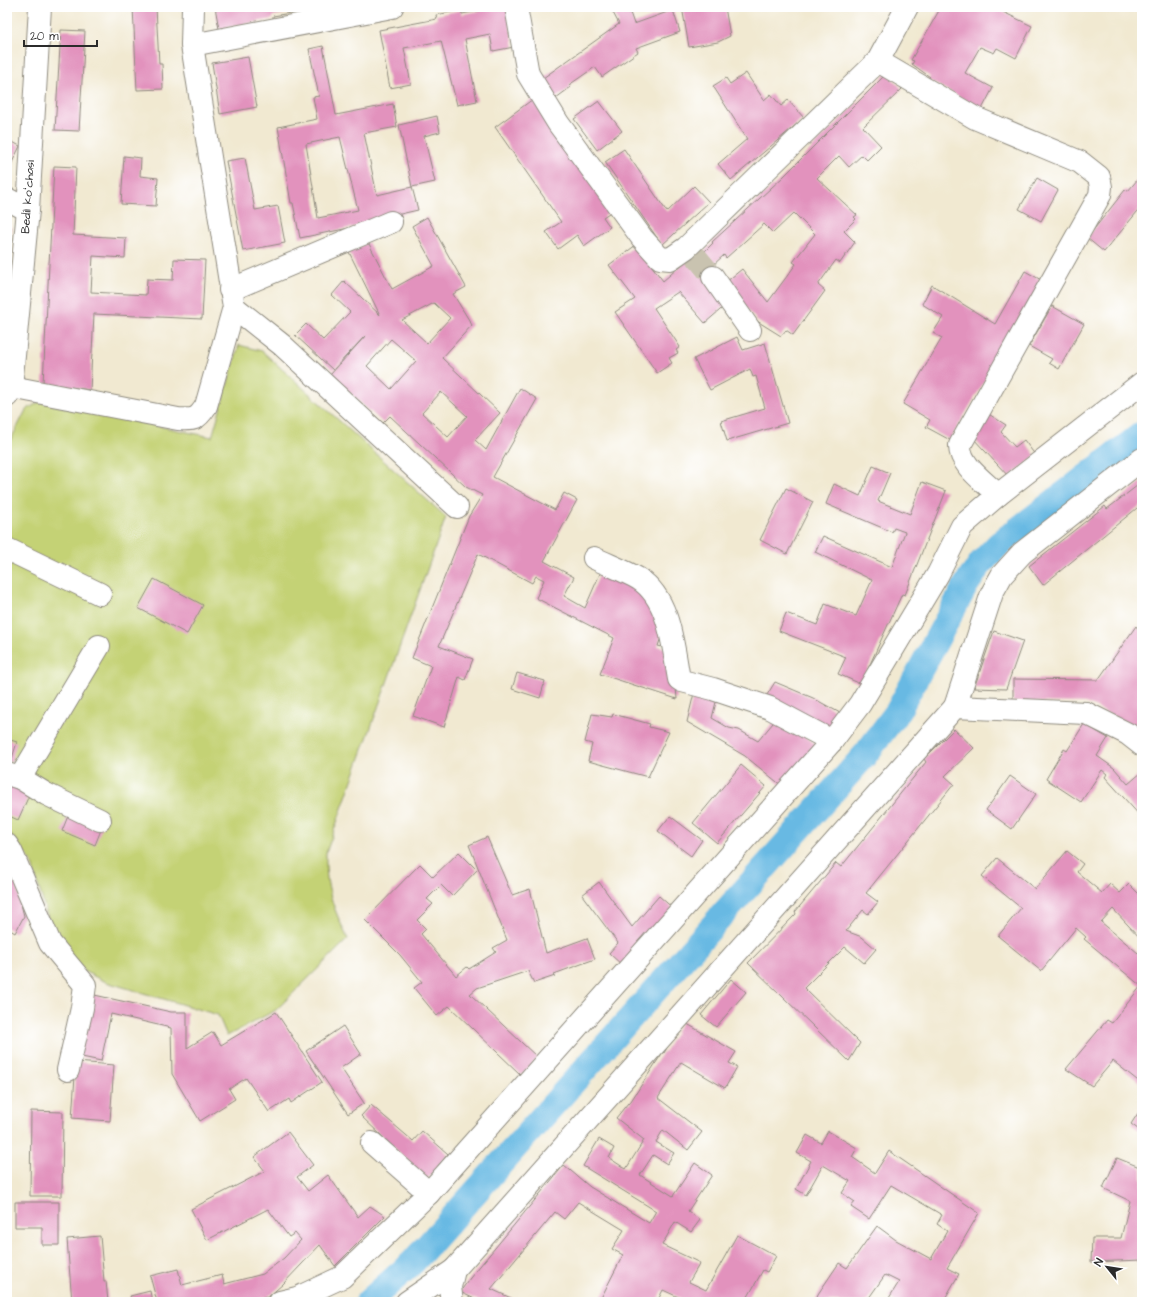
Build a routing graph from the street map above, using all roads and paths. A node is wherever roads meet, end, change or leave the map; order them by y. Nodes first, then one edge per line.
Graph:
1 (40, 7) edge
2 (193, 7) edge
3 (392, 7) edge
4 (516, 7) edge
5 (907, 7) edge
6 (192, 45) junction
7 (878, 61) junction
8 (7, 199) edge
9 (28, 210) junction
10 (391, 222) dead end
11 (713, 277) tunnel mouth
12 (232, 299) junction
13 (750, 330) dead end
14 (1142, 383) edge
15 (9, 391) edge
16 (1142, 459) edge
17 (998, 496) junction
18 (457, 507) dead end
19 (7, 549) edge
20 (594, 558) dead end
21 (100, 594) dead end
22 (99, 646) dead end
23 (955, 707) junction
24 (832, 741) junction
25 (1142, 745) edge
26 (14, 776) edge
27 (100, 820) dead end
28 (7, 845) edge
29 (68, 1070) dead end
30 (372, 1143) dead end
31 (429, 1193) junction
32 (454, 1270) junction
33 (280, 1302) edge
34 (407, 1302) edge
35 (452, 1302) edge

1 - 9 street, Bedil koʻchasi
2 - 6 street
3 - 6 street
4 - 7 street
5 - 7 street
6 - 12 street
7 - 17 street
8 - 9 street
9 - 15 street, Bedil koʻchasi
10 - 12 street
11 - 13 street
12 - 15 street
12 - 18 street
14 - 17 street
16 - 23 street
17 - 24 street
19 - 21 street
20 - 24 street
22 - 26 street
23 - 25 street
23 - 32 street
24 - 31 street
26 - 27 street
28 - 29 street
30 - 31 street
31 - 33 street
32 - 34 street
32 - 35 street

